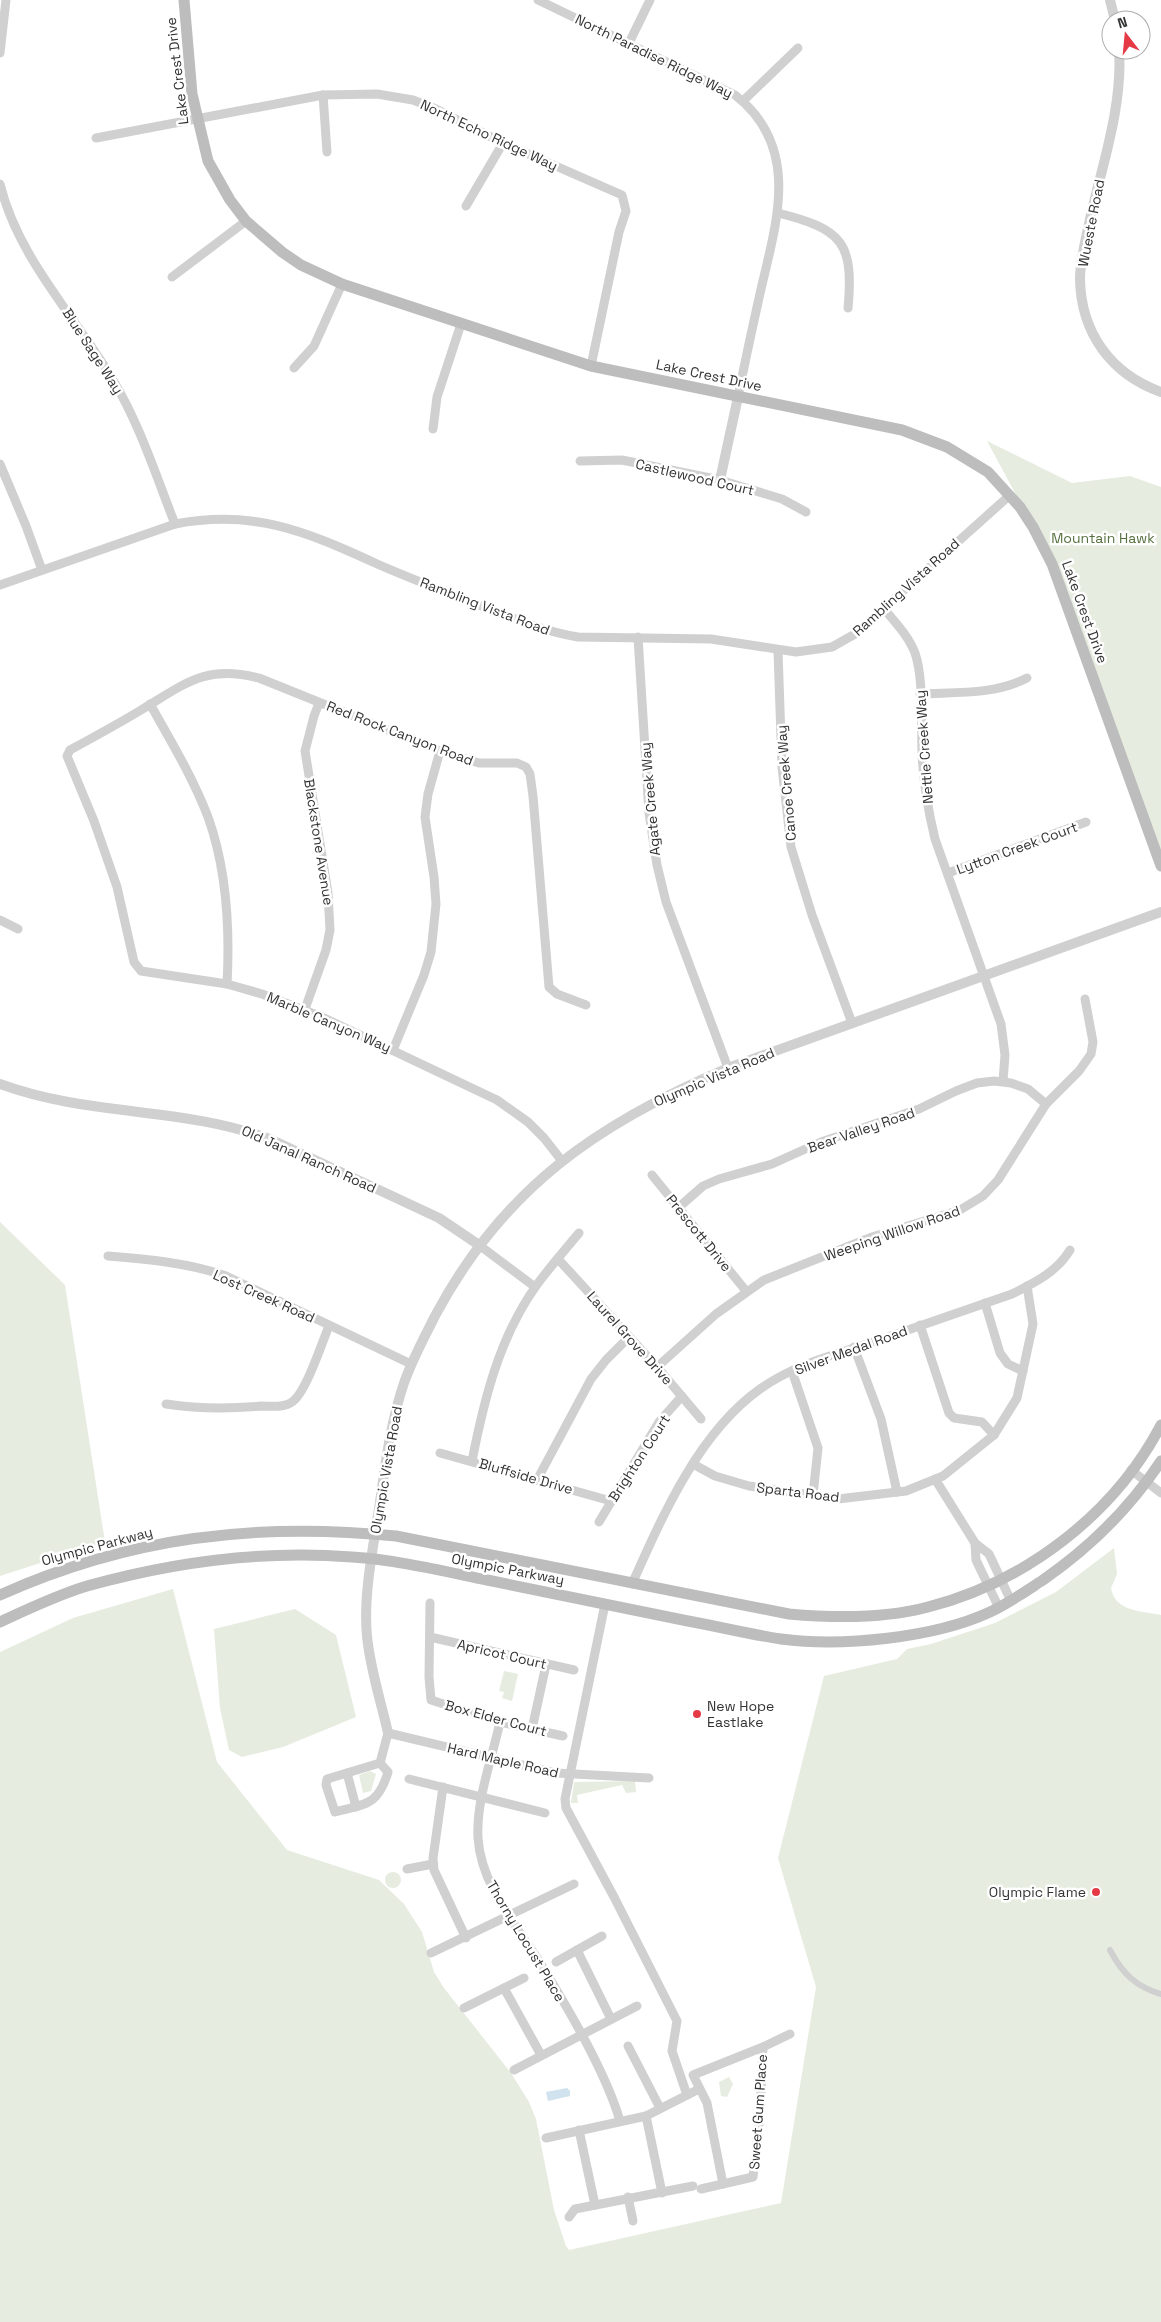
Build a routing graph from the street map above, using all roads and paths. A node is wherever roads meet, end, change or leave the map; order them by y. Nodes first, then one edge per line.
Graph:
1 (6, 0) edge
2 (184, 0) edge
3 (538, 0) edge
4 (650, 0) edge
5 (629, 43) junction
6 (798, 48) dead end
7 (0, 53) edge
8 (1119, 60) edge
9 (323, 95) junction
10 (743, 101) junction
11 (197, 118) junction
12 (96, 138) dead end
13 (503, 143) junction
14 (326, 152) dead end
15 (0, 184) edge
16 (466, 206) dead end
17 (778, 213) junction
18 (246, 221) junction
19 (172, 277) dead end
20 (342, 284) junction
21 (848, 308) dead end
22 (461, 324) junction
23 (591, 366) junction
24 (294, 368) dead end
25 (1161, 392) edge
26 (738, 397) junction
27 (434, 430) dead end
28 (580, 461) dead end
29 (0, 464) edge
30 (720, 480) junction
31 (1010, 495) junction
32 (806, 512) dead end
33 (175, 524) junction
34 (42, 570) junction
35 (0, 585) edge
36 (885, 610) junction
37 (638, 637) junction
38 (778, 651) junction
39 (1027, 678) dead end
40 (920, 694) junction
41 (320, 702) junction
42 (150, 704) junction
43 (440, 751) junction
44 (67, 756) joint
45 (1086, 822) dead end
46 (1161, 866) edge
47 (948, 873) junction
48 (1161, 912) edge
49 (0, 920) edge
50 (18, 929) dead end
51 (985, 975) junction
52 (227, 984) junction
53 (1085, 999) dead end
54 (586, 1005) dead end
55 (305, 1009) junction
56 (852, 1023) junction
57 (393, 1050) junction
58 (728, 1068) junction
59 (1003, 1081) junction
60 (0, 1084) edge
61 (1046, 1104) junction
62 (562, 1162) junction
63 (652, 1175) dead end
64 (678, 1208) junction
65 (579, 1233) dead end
66 (478, 1245) junction
67 (1070, 1250) dead end
68 (108, 1256) dead end
69 (558, 1259) junction
70 (1027, 1286) junction
71 (535, 1287) junction
72 (746, 1292) junction
73 (985, 1304) junction
74 (920, 1325) junction
75 (329, 1326) junction
76 (630, 1337) junction
77 (854, 1347) junction
78 (411, 1364) junction
79 (657, 1367) junction
80 (792, 1371) junction
81 (1023, 1371) junction
82 (682, 1396) junction
83 (166, 1404) dead end
84 (701, 1419) dead end
85 (1161, 1426) edge
86 (994, 1435) junction
87 (440, 1453) dead end
88 (472, 1461) junction
89 (1161, 1461) edge
90 (693, 1464) junction
91 (1131, 1470) junction
92 (935, 1479) junction
93 (537, 1480) junction
94 (1146, 1482) junction
95 (897, 1492) junction
96 (1161, 1494) edge
97 (813, 1495) junction
98 (611, 1501) junction
99 (599, 1522) dead end
100 (374, 1534) junction
101 (976, 1543) junction
102 (371, 1558) junction
103 (1001, 1580) junction
104 (632, 1584) junction
105 (988, 1586) junction
106 (0, 1595) edge
107 (1011, 1601) junction
108 (430, 1603) dead end
109 (605, 1604) junction
110 (998, 1608) junction
111 (0, 1622) edge
112 (430, 1637) junction
113 (546, 1665) junction
114 (574, 1670) dead end
115 (500, 1722) junction
116 (532, 1729) junction
117 (388, 1733) junction
118 (563, 1736) dead end
119 (492, 1758) junction
120 (380, 1763) junction
121 (346, 1773) junction
122 (571, 1774) junction
123 (649, 1778) dead end
124 (409, 1779) dead end
125 (443, 1787) junction
126 (482, 1797) junction
127 (356, 1806) junction
128 (545, 1813) dead end
129 (433, 1864) junction
130 (406, 1868) dead end
131 (574, 1884) dead end
132 (509, 1917) junction
133 (602, 1936) dead end
134 (466, 1938) junction
135 (577, 1950) junction
136 (1110, 1950) dead end
137 (431, 1953) dead end
138 (556, 1962) dead end
139 (524, 1978) dead end
140 (504, 1988) junction
141 (1161, 1994) edge
142 (637, 2006) dead end
143 (464, 2008) dead end
144 (611, 2019) junction
145 (790, 2034) dead end
146 (576, 2037) junction
147 (628, 2046) dead end
148 (763, 2047) junction
149 (541, 2055) junction
150 (514, 2070) dead end
151 (699, 2089) junction
152 (687, 2095) junction
153 (660, 2108) junction
154 (646, 2116) junction
155 (620, 2122) junction
156 (579, 2130) junction
157 (546, 2138) dead end
158 (723, 2184) junction
159 (662, 2192) junction
160 (628, 2198) junction
161 (595, 2205) junction
162 (569, 2217) dead end
163 (633, 2220) dead end

1 - 7 street
2 - 11 main road, Lake Crest Drive
3 - 5 street, North Paradise Ridge Way
4 - 5 street
5 - 10 street, North Paradise Ridge Way
6 - 10 street
8 - 25 street, Wueste Road
9 - 11 street, North Echo Ridge Way
9 - 13 street, North Echo Ridge Way
9 - 14 street
10 - 17 street
11 - 12 street, North Echo Ridge Way
11 - 18 main road, Lake Crest Drive
13 - 16 street
13 - 23 street, North Echo Ridge Way
15 - 33 street, Blue Sage Way
17 - 21 street
17 - 26 street
18 - 19 street
18 - 20 main road, Lake Crest Drive
20 - 22 main road, Lake Crest Drive
20 - 24 street
22 - 23 main road, Lake Crest Drive
22 - 27 street
23 - 26 main road, Lake Crest Drive
26 - 30 street
26 - 31 main road, Lake Crest Drive
28 - 30 street, Castlewood Court
29 - 34 street
30 - 32 street, Castlewood Court
31 - 36 street, Rambling Vista Road
31 - 46 main road, Lake Crest Drive
33 - 34 street, Rambling Vista Road
33 - 37 street, Rambling Vista Road
34 - 35 street, Rambling Vista Road
36 - 38 street, Rambling Vista Road
36 - 40 street, Nettle Creek Way
37 - 38 street, Rambling Vista Road
37 - 58 street, Agate Creek Way
38 - 56 street, Canoe Creek Way
39 - 40 street
40 - 47 street, Nettle Creek Way
41 - 42 street, Red Rock Canyon Road
41 - 43 street, Red Rock Canyon Road
41 - 55 street, Blackstone Avenue
42 - 44 street, Red Rock Canyon Road
42 - 52 street
43 - 54 street, Red Rock Canyon Road
43 - 57 street
44 - 52 street, Marble Canyon Way
45 - 47 street, Lytton Creek Court
47 - 51 street, Nettle Creek Way
48 - 51 street, Olympic Vista Road
49 - 50 street
51 - 56 street, Olympic Vista Road
51 - 59 street, Nettle Creek Way
52 - 55 street, Marble Canyon Way
53 - 61 street, Weeping Willow Road
55 - 57 street, Marble Canyon Way
56 - 58 street, Olympic Vista Road
57 - 62 street, Marble Canyon Way
58 - 62 street, Olympic Vista Road
59 - 61 street, Bear Valley Road
59 - 64 street, Bear Valley Road
60 - 66 street, Old Janal Ranch Road
61 - 72 street, Weeping Willow Road
62 - 66 street, Olympic Vista Road
63 - 64 street, Prescott Drive
64 - 72 street, Prescott Drive
65 - 69 street
66 - 71 street, Old Janal Ranch Road
66 - 78 street, Olympic Vista Road
67 - 70 street, Silver Medal Road
68 - 75 street, Lost Creek Road
69 - 71 street
69 - 76 street, Laurel Grove Drive
70 - 73 street, Silver Medal Road
70 - 81 street, Sparta Road
71 - 88 street
72 - 79 street, Weeping Willow Road
73 - 74 street, Silver Medal Road
73 - 81 street
74 - 77 street, Silver Medal Road
74 - 86 street
75 - 78 street, Lost Creek Road
75 - 83 street
76 - 79 street, Laurel Grove Drive
76 - 93 street
77 - 80 street, Silver Medal Road
77 - 95 street
78 - 100 street, Olympic Vista Road
79 - 82 street, Laurel Grove Drive
80 - 90 street, Silver Medal Road
80 - 97 street
81 - 86 street, Sparta Road
82 - 84 street, Laurel Grove Drive
82 - 98 street, Brighton Court
85 - 91 main road
86 - 92 street, Sparta Road
87 - 88 street, Bluffside Drive
88 - 93 street, Bluffside Drive
89 - 94 main road
90 - 97 street, Sparta Road
90 - 104 street, Silver Medal Road
91 - 94 street
91 - 103 main road
92 - 95 street, Sparta Road
92 - 101 street
93 - 98 street, Bluffside Drive
94 - 96 street
94 - 107 main road
95 - 97 street, Sparta Road
98 - 99 street, Brighton Court
100 - 102 street, Olympic Vista Road
100 - 104 main road, Olympic Parkway
100 - 106 main road, Olympic Parkway
101 - 103 street
101 - 105 street
102 - 109 main road, Olympic Parkway
102 - 111 main road, Olympic Parkway
102 - 117 street, Olympic Vista Road
103 - 105 main road, Olympic Parkway
103 - 107 street
104 - 105 main road, Olympic Parkway
105 - 110 street
107 - 110 main road, Olympic Parkway
108 - 112 street
109 - 110 main road, Olympic Parkway
109 - 122 street
112 - 113 street, Apricot Court
112 - 115 street, Box Elder Court
113 - 114 street, Apricot Court
113 - 116 street
115 - 116 street, Box Elder Court
115 - 119 street, Thorny Locust Place
116 - 118 street, Box Elder Court
117 - 119 street, Hard Maple Road
117 - 120 street
119 - 122 street, Hard Maple Road
119 - 126 street, Thorny Locust Place
120 - 121 street
120 - 127 street
121 - 127 street
121 - 127 street
122 - 123 street, Hard Maple Road
122 - 152 street
124 - 125 street
125 - 126 street
125 - 129 street
126 - 128 street
126 - 132 street, Thorny Locust Place
129 - 130 street
129 - 134 street
131 - 132 street
132 - 134 street
132 - 146 street, Thorny Locust Place
133 - 135 street
134 - 137 street
135 - 138 street
135 - 144 street
136 - 141 street
139 - 140 street
140 - 143 street
140 - 149 street
142 - 144 street
144 - 146 street
145 - 148 street
146 - 149 street
146 - 155 street, Thorny Locust Place
147 - 153 street
148 - 151 street
148 - 158 street, Sweet Gum Place
149 - 150 street
151 - 152 street
151 - 158 street
152 - 153 street
153 - 154 street
154 - 155 street
154 - 159 street
155 - 156 street
156 - 157 street
156 - 161 street
158 - 159 street
159 - 160 street
160 - 161 street
160 - 163 street
161 - 162 street

